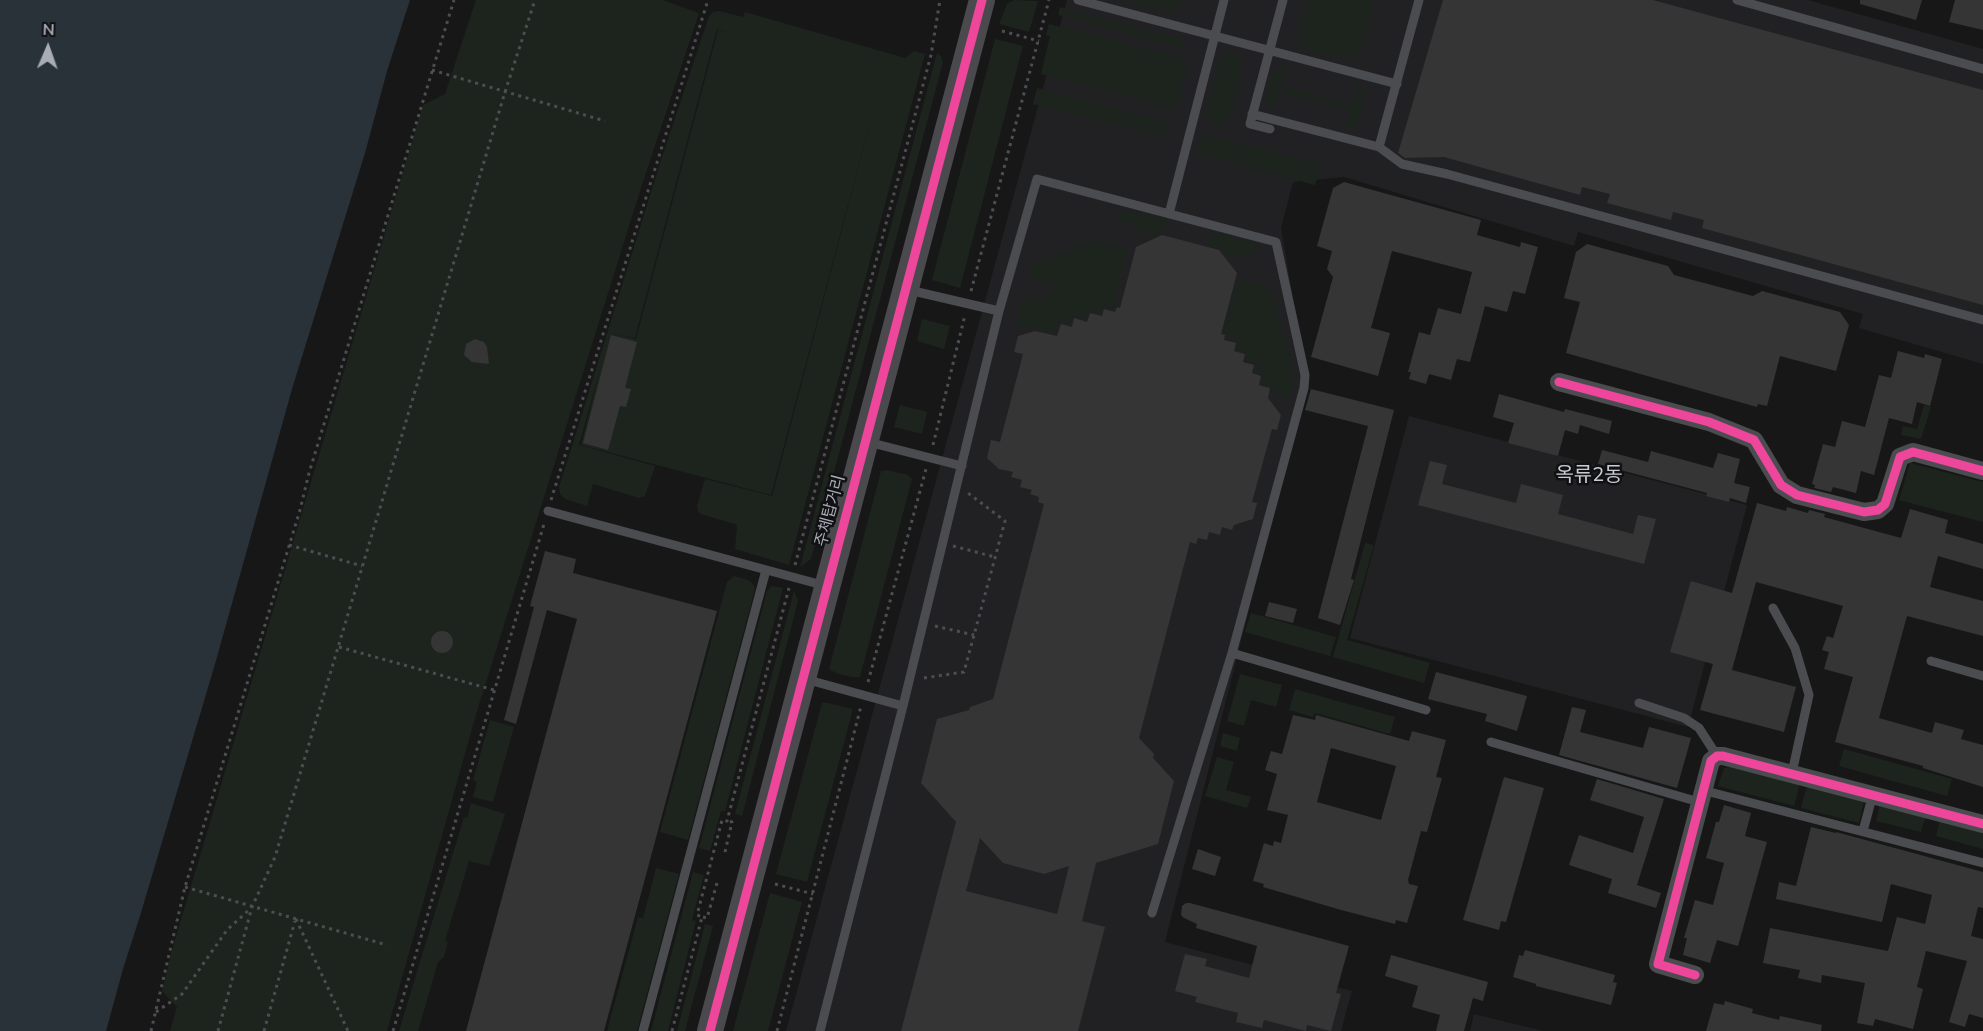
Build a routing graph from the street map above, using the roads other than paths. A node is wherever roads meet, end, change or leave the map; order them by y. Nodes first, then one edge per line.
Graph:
1 (982, 0) edge
2 (1078, 0) edge
3 (1224, 0) edge
4 (1283, 0) edge
5 (1419, 0) edge
6 (1737, 0) edge
7 (1215, 36) junction
8 (1269, 50) junction
9 (1983, 69) edge
10 (1396, 84) junction
11 (1252, 114) junction
12 (1270, 129) dead end
13 (1379, 147) junction
14 (1169, 214) junction
15 (905, 289) junction
16 (999, 311) junction
17 (1983, 320) edge
18 (1559, 382) dead end
19 (865, 441) junction
20 (962, 466) junction
21 (1983, 471) edge
22 (548, 511) dead end
23 (766, 570) junction
24 (826, 586) junction
25 (1773, 608) dead end
26 (1232, 652) junction
27 (1931, 661) dead end
28 (1983, 676) edge
29 (803, 679) junction
30 (1638, 703) dead end
31 (903, 706) junction
32 (1426, 710) dead end
33 (1491, 742) dead end
34 (1717, 756) junction
35 (1792, 773) junction
36 (1873, 794) junction
37 (1701, 796) junction
38 (1983, 824) edge
39 (1863, 831) junction
40 (1983, 863) edge
41 (1152, 913) dead end
42 (1695, 975) dead end
43 (643, 1031) edge
44 (710, 1031) edge
45 (820, 1031) edge

1 - 15 main road, 주체탑거리
2 - 7 lane
3 - 7 lane
4 - 8 lane
5 - 10 lane
6 - 9 lane
7 - 8 lane
7 - 14 lane
8 - 10 lane
8 - 11 lane
10 - 13 lane
11 - 12 lane
11 - 13 lane
13 - 17 lane
14 - 16 lane
14 - 26 lane
15 - 16 lane
15 - 19 main road, 주체탑거리
16 - 20 lane
18 - 21 street
19 - 20 lane
19 - 24 main road, 주체탑거리
20 - 31 lane
22 - 23 lane
23 - 24 lane
23 - 43 lane
24 - 29 main road, 주체탑거리
25 - 35 lane
26 - 32 lane
26 - 41 lane
27 - 28 lane
29 - 31 lane
29 - 44 main road, 주체탑거리
30 - 34 lane
31 - 45 lane
33 - 37 lane
34 - 35 street
34 - 37 street
35 - 36 street
36 - 38 street
36 - 39 lane
37 - 39 lane
37 - 42 street
39 - 40 lane

